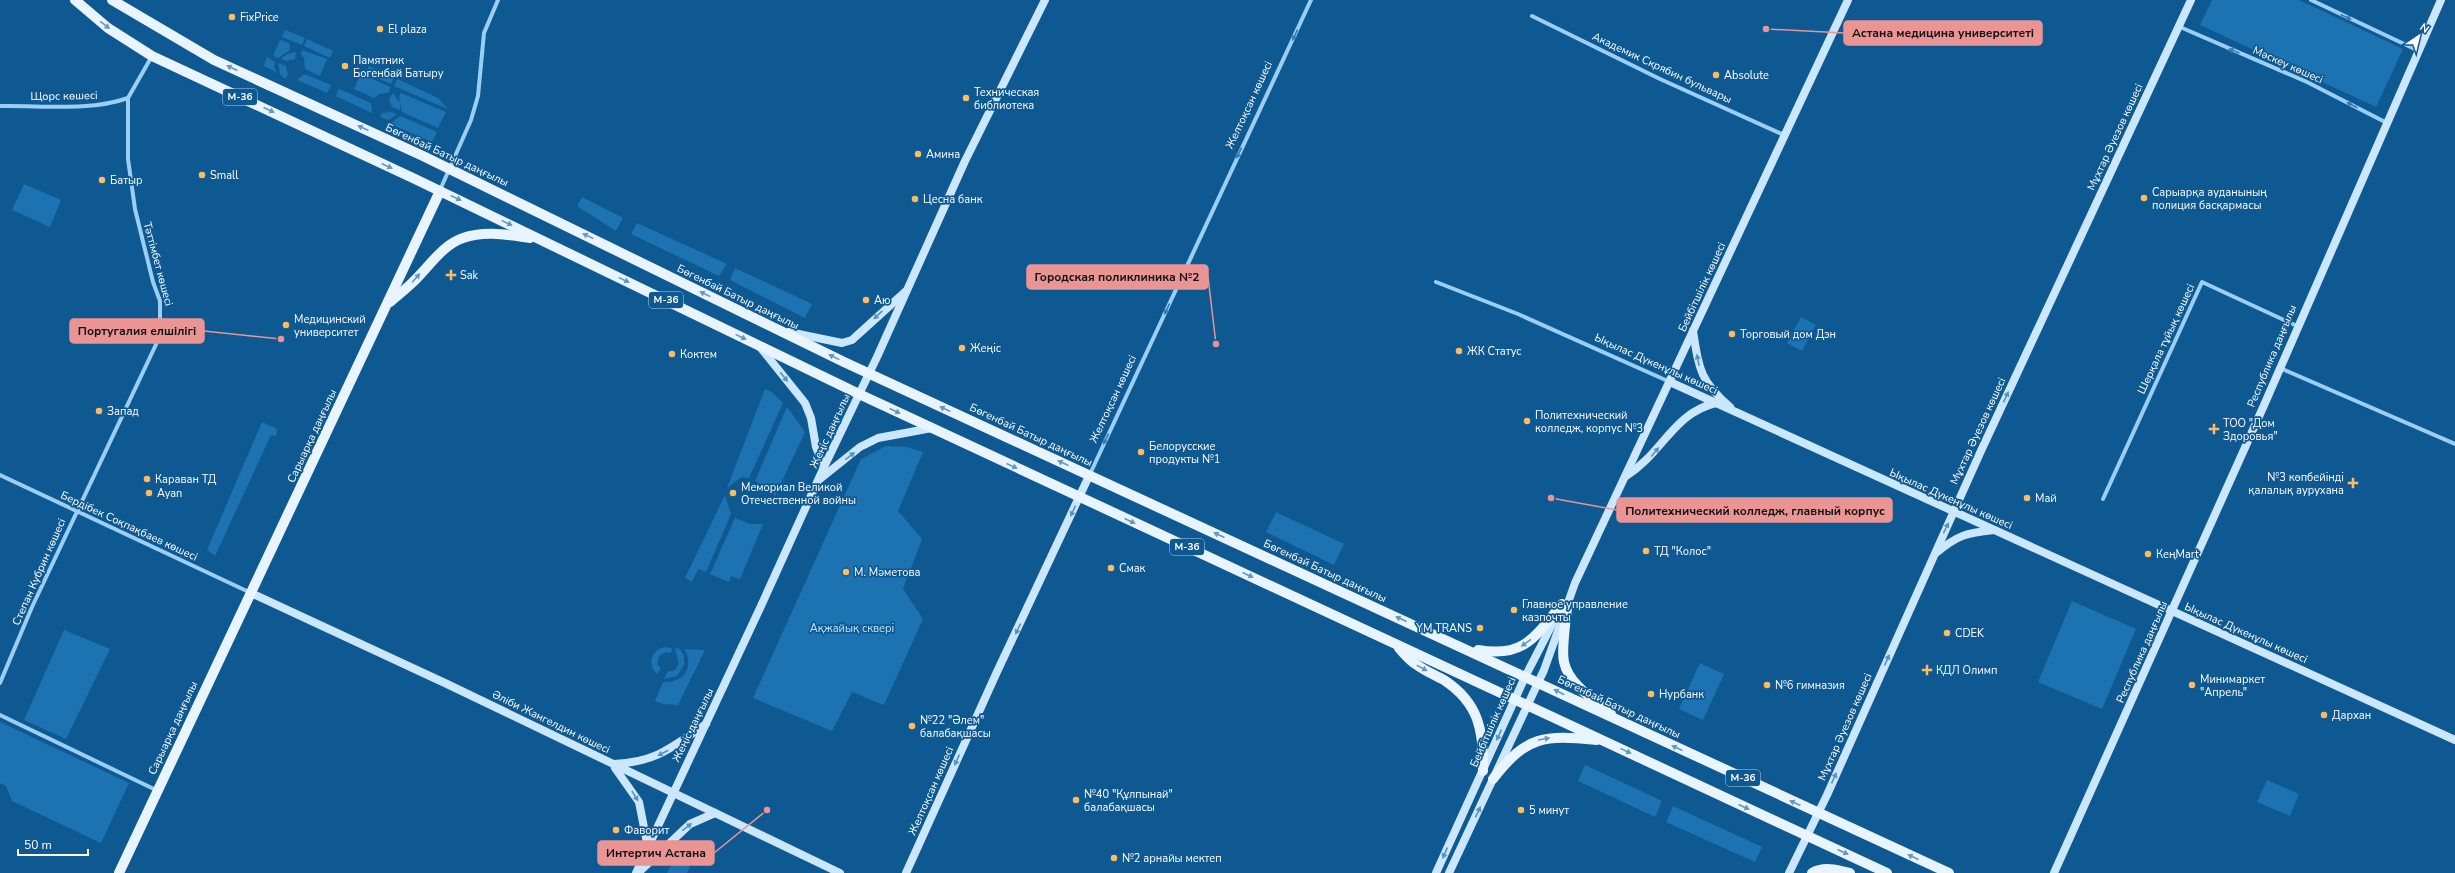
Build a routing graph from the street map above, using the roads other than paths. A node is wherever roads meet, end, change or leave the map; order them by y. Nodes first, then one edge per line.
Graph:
1 (75, 0) edge
2 (112, 0) edge
3 (498, 0) edge
4 (1045, 0) edge
5 (1311, 0) edge
6 (1848, 0) edge
7 (2191, 0) edge
8 (2311, 0) edge
9 (2441, 0) edge
10 (1532, 16) dead end
11 (2180, 27) junction
12 (2419, 51) junction
13 (152, 56) junction
14 (128, 98) junction
15 (0, 106) edge
16 (2387, 123) junction
17 (1784, 135) junction
18 (450, 169) junction
19 (440, 191) junction
20 (539, 239) junction
21 (1436, 282) dead end
22 (907, 290) junction
23 (387, 304) junction
24 (2297, 326) junction
25 (780, 331) junction
26 (1693, 331) junction
27 (760, 346) junction
28 (2280, 368) junction
29 (869, 374) junction
30 (1670, 382) junction
31 (859, 394) junction
32 (1716, 403) junction
33 (1737, 413) junction
34 (932, 428) junction
35 (2455, 444) edge
36 (824, 467) junction
37 (0, 475) edge
38 (1089, 476) junction
39 (1626, 477) junction
40 (819, 480) junction
41 (1079, 497) junction
42 (2103, 499) dead end
43 (76, 512) junction
44 (1954, 512) junction
45 (1994, 530) junction
46 (1934, 555) junction
47 (251, 593) junction
48 (1564, 606) junction
49 (2172, 611) junction
50 (1393, 643) junction
51 (1464, 648) junction
52 (1526, 676) junction
53 (1538, 682) junction
54 (0, 683) edge
55 (1515, 700) junction
56 (1528, 705) junction
57 (0, 715) edge
58 (1620, 721) junction
59 (706, 723) junction
60 (1604, 740) junction
61 (2455, 740) edge
62 (612, 764) junction
63 (1483, 771) junction
64 (1493, 779) junction
65 (157, 791) junction
66 (672, 793) junction
67 (715, 813) junction
68 (1818, 814) junction
69 (1807, 836) junction
70 (648, 848) junction
71 (119, 873) edge
72 (637, 873) edge
73 (840, 873) edge
74 (906, 873) edge
75 (1436, 873) edge
76 (1449, 873) edge
77 (1789, 873) edge
78 (1812, 873) edge
79 (1850, 873) edge
80 (1887, 873) edge
81 (1949, 873) edge
82 (2054, 873) edge

1 -> 13 main road, M-36
18 -> 2 main road, Бөгенбай Батыр даңғылы / M-36
3 - 18 street, Сарыарқа даңғылы
4 - 22 main road, Жеңіс даңғылы
5 -> 38 street, Желтоқсан көшесі
6 - 17 main road, Бейбітшілік көшесі
7 - 11 main road, Мұхтар Әуезов көшесі
8 -> 12 street
9 - 12 main road, Республика даңғылы
10 - 17 street, Академик Скрябин бульвары
16 -> 11 street, Мәскеу көшесі
44 -> 11 main road, Мұхтар Әуезов көшесі
12 - 16 main road, Республика даңғылы
13 - 14 street
13 -> 19 main road, M-36
14 - 15 street, Щорс көшесі
14 - 43 street, Тәттімбет көшесі
16 - 24 main road, Республика даңғылы
17 - 26 main road, Бейбітшілік көшесі
18 - 19 street, Сарыарқа даңғылы
25 -> 18 main road, Бөгенбай Батыр даңғылы / M-36
19 -> 20 main road, M-36
19 - 23 main road, Сарыарқа даңғылы
23 -> 20 main road
20 -> 27 main road, M-36
21 - 30 street, Ықылас Дүкенұлы көшесі
22 -> 25 main road
22 - 29 main road, Жеңіс даңғылы
23 - 47 main road, Сарыарқа даңғылы
24 - 28 main road, Республика даңғылы
24 - 42 street, Шерқала тұйық көшесі
29 -> 25 main road, Бөгенбай Батыр даңғылы / M-36
26 - 30 main road, Бейбітшілік көшесі
33 -> 26 main road
27 - 31 main road, M-36
27 -> 36 main road
28 - 35 street
28 - 49 main road, Республика даңғылы
29 - 31 main road, Жеңіс даңғылы
38 -> 29 main road, Бөгенбай Батыр даңғылы / M-36
30 - 32 main road, Ықылас Дүкенұлы көшесі
30 - 39 main road, Бейбітшілік көшесі
31 -> 34 main road, M-36
31 - 36 main road, Жеңіс даңғылы
32 - 33 main road, Ықылас Дүкенұлы көшесі
39 -> 32 main road
33 - 44 main road, Ықылас Дүкенұлы көшесі
40 -> 34 main road
34 -> 41 main road, M-36
36 - 40 main road, Жеңіс даңғылы
37 - 43 street, Бердібек Соқпақбаев көшесі
38 - 41 main road, Желтоқсан көшесі
51 -> 38 main road, Бөгенбай Батыр даңғылы / M-36
39 - 48 main road, Бейбітшілік көшесі
40 - 59 main road, Жеңіс даңғылы
41 -> 50 main road, M-36
41 -> 74 main road, Желтоқсан көшесі
43 - 47 street, Бердібек Соқпақбаев көшесі
43 - 54 street, Степан Кубрин көшесі
44 - 45 main road, Ықылас Дүкенұлы көшесі
46 -> 44 main road, Мұхтар Әуезов көшесі
45 - 46 main road
45 - 49 main road, Ықылас Дүкенұлы көшесі
68 -> 46 main road, Мұхтар Әуезов көшесі
47 - 62 main road, Әліби Жангелдин көшесі
47 - 65 main road, Сарыарқа даңғылы
48 -> 51 main road
48 - 52 main road, Бейбітшілік көшесі
48 - 53 main road, Бейбітшілік көшесі
48 - 58 main road
49 - 61 main road, Ықылас Дүкенұлы көшесі
49 - 82 main road, Республика даңғылы
50 - 55 main road, M-36
50 -> 63 main road
51 - 52 main road, Бөгенбай Батыр даңғылы / M-36
52 - 53 main road, Бөгенбай Батыр даңғылы / M-36
52 - 55 main road, Бейбітшілік көшесі
53 - 56 main road, Бейбітшілік көшесі
58 -> 53 main road, Бөгенбай Батыр даңғылы / M-36
55 - 56 main road, M-36
55 -> 63 main road, Бейбітшілік көшесі
56 - 60 main road, M-36
56 - 64 main road, Бейбітшілік көшесі
57 - 65 street
68 -> 58 main road, Бөгенбай Батыр даңғылы / M-36
59 -> 62 main road
59 - 66 main road, Жеңіс даңғылы
64 -> 60 main road
60 -> 69 main road, M-36
62 - 66 main road, Әліби Жангелдин көшесі
62 -> 70 main road
63 -> 75 main road, Бейбітшілік көшесі
76 -> 64 main road, Бейбітшілік көшесі
65 - 71 main road, Сарыарқа даңғылы
66 - 67 main road, Әліби Жангелдин көшесі
66 - 70 main road, Жеңіс даңғылы
72 -> 67 main road
67 - 73 main road, Әліби Жангелдин көшесі
68 - 69 main road, Мұхтар Әуезов көшесі
81 -> 68 main road, Бөгенбай Батыр даңғылы / M-36
69 - 77 main road, Мұхтар Әуезов көшесі
69 -> 80 main road, M-36
70 - 72 main road, Жеңіс даңғылы
78 - 79 main road

